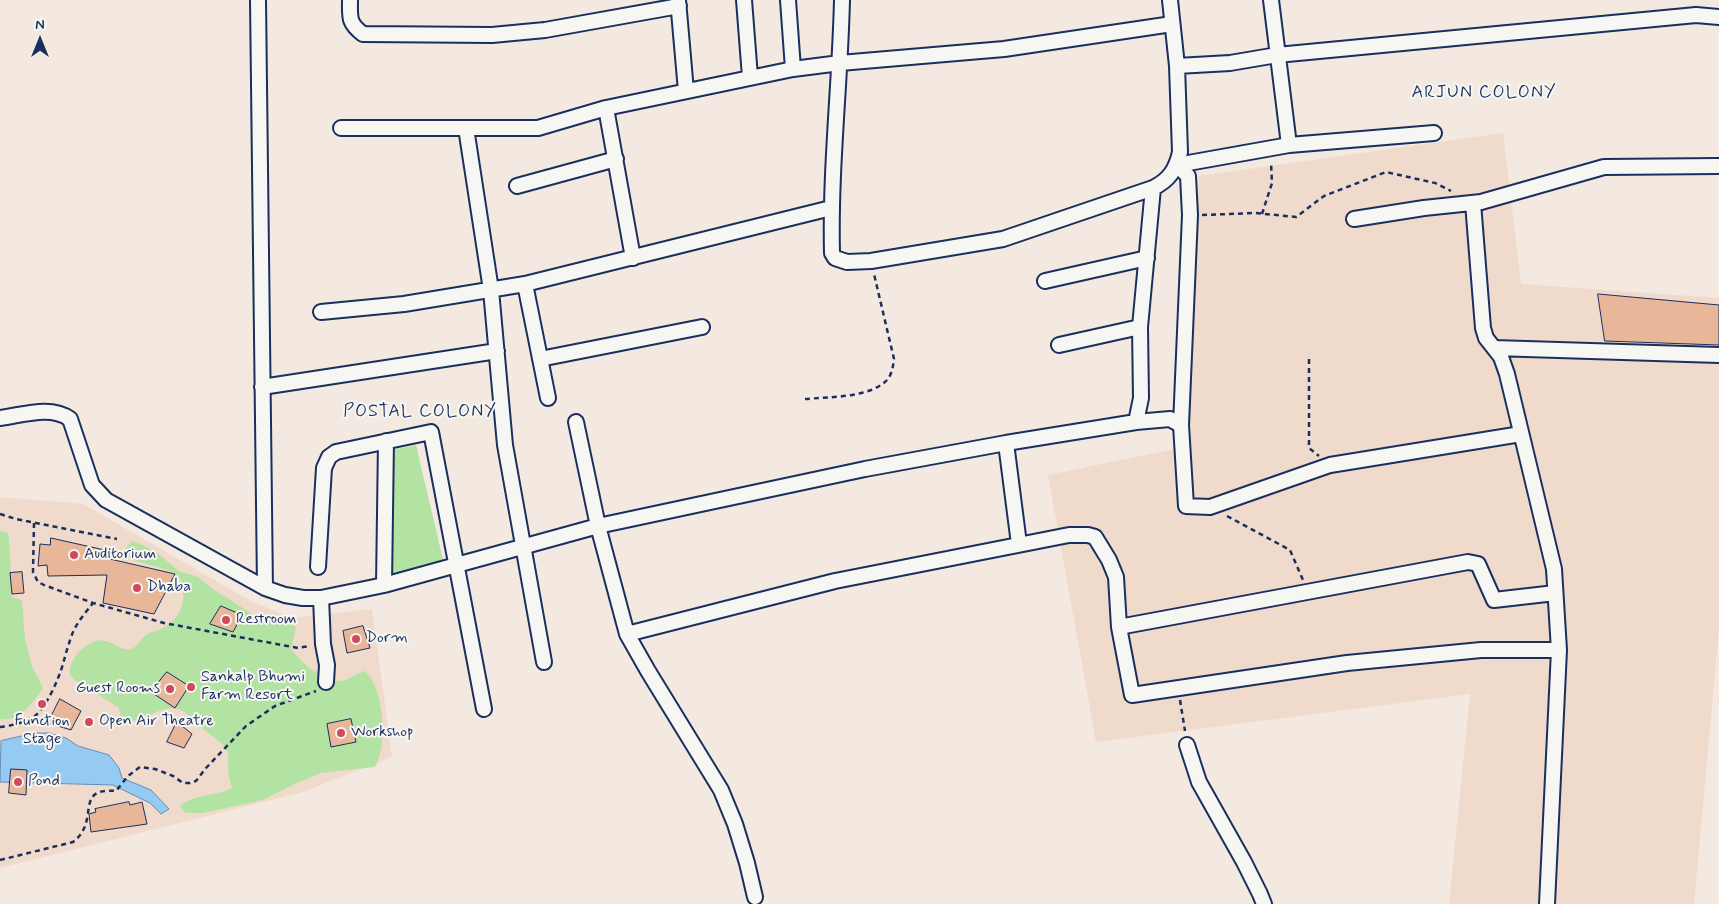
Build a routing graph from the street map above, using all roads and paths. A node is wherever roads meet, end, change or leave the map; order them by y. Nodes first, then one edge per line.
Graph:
1 (258, 0) edge
2 (350, 0) edge
3 (744, 0) edge
4 (788, 0) edge
5 (842, 0) edge
6 (1170, 0) edge
7 (1271, 0) edge
8 (679, 3) edge
9 (1719, 17) edge
10 (1172, 24) junction
11 (1277, 55) junction
12 (840, 64) junction
13 (1177, 66) junction
14 (793, 69) junction
15 (750, 77) junction
16 (686, 91) junction
17 (606, 108) junction
18 (340, 128) dead end
19 (466, 128) junction
20 (1434, 133) dead end
21 (1289, 145) junction
22 (1270, 148) junction
23 (616, 159) junction
24 (1177, 165) junction
25 (1719, 166) edge
26 (517, 186) dead end
27 (1153, 188) junction
28 (1473, 203) junction
29 (831, 208) junction
30 (1262, 214) junction
31 (1190, 215) junction
32 (1354, 219) dead end
33 (633, 258) junction
34 (1147, 258) junction
35 (871, 261) junction
36 (1046, 281) dead end
37 (525, 284) junction
38 (491, 290) junction
39 (321, 312) dead end
40 (702, 327) dead end
41 (1140, 328) junction
42 (1059, 345) dead end
43 (1494, 348) junction
44 (496, 351) junction
45 (1719, 355) edge
46 (540, 360) junction
47 (1309, 360) dead end
48 (262, 387) junction
49 (548, 398) dead end
50 (805, 399) dead end
51 (0, 418) edge
52 (576, 422) dead end
53 (1136, 422) junction
54 (1181, 425) junction
55 (1521, 434) junction
56 (386, 441) junction
57 (1006, 443) junction
58 (1330, 465) junction
59 (1210, 507) junction
60 (0, 514) edge
61 (34, 523) junction
62 (598, 526) junction
63 (117, 539) dead end
64 (1019, 544) junction
65 (524, 546) junction
66 (456, 565) junction
67 (318, 567) dead end
68 (384, 585) junction
69 (264, 588) junction
70 (1308, 592) junction
71 (1555, 593) junction
72 (321, 598) junction
73 (93, 603) junction
74 (1119, 627) junction
75 (627, 634) junction
76 (323, 644) junction
77 (1559, 650) junction
78 (544, 662) dead end
79 (326, 682) joint
80 (1179, 688) junction
81 (484, 708) dead end
82 (0, 726) edge
83 (1186, 745) joint
84 (0, 860) edge
85 (755, 897) dead end
86 (1264, 904) edge
87 (1547, 904) edge

1 - 48 street
2 - 8 street
3 - 15 street
4 - 14 street
5 - 12 street
6 - 10 street
7 - 11 street
8 - 16 street
9 - 11 street
10 - 12 street
10 - 13 street
11 - 13 street
11 - 21 street
12 - 14 street
12 - 29 street
13 - 24 street
14 - 15 street
15 - 16 street
16 - 17 street
17 - 19 street
17 - 23 street
18 - 19 street
19 - 38 street
20 - 21 street
21 - 22 street
22 - 24 street
22 - 30 path
23 - 26 street
23 - 33 street
24 - 27 street
24 - 31 street
25 - 28 street
27 - 34 street
27 - 35 street
28 - 30 path
28 - 32 street
28 - 43 street
29 - 33 street
29 - 35 street
30 - 31 path
31 - 54 street
33 - 37 street
34 - 36 street
34 - 41 street
35 - 50 path
37 - 38 street
37 - 46 street
38 - 39 street
38 - 44 street
40 - 46 street
41 - 42 street
41 - 53 street
43 - 45 street
43 - 55 street
44 - 48 street
44 - 65 street
46 - 49 street
47 - 58 path
48 - 69 street
51 - 69 street
52 - 62 street
53 - 54 street
53 - 57 street
54 - 59 street
55 - 58 street
55 - 71 street
56 - 66 street
56 - 67 street
56 - 68 street
57 - 62 street
57 - 64 street
58 - 59 street
59 - 70 path
60 - 61 path
61 - 63 path
61 - 73 path
62 - 65 street
62 - 75 street
64 - 74 street
64 - 75 street
65 - 66 street
65 - 78 street
66 - 68 street
66 - 81 street
68 - 72 street
69 - 72 street
70 - 71 street
70 - 74 street
71 - 77 street
72 - 76 street
73 - 76 path
73 - 82 path
74 - 80 street
75 - 85 street
76 - 79 street
77 - 80 street
77 - 87 street
79 - 84 path
80 - 83 path
83 - 86 street

